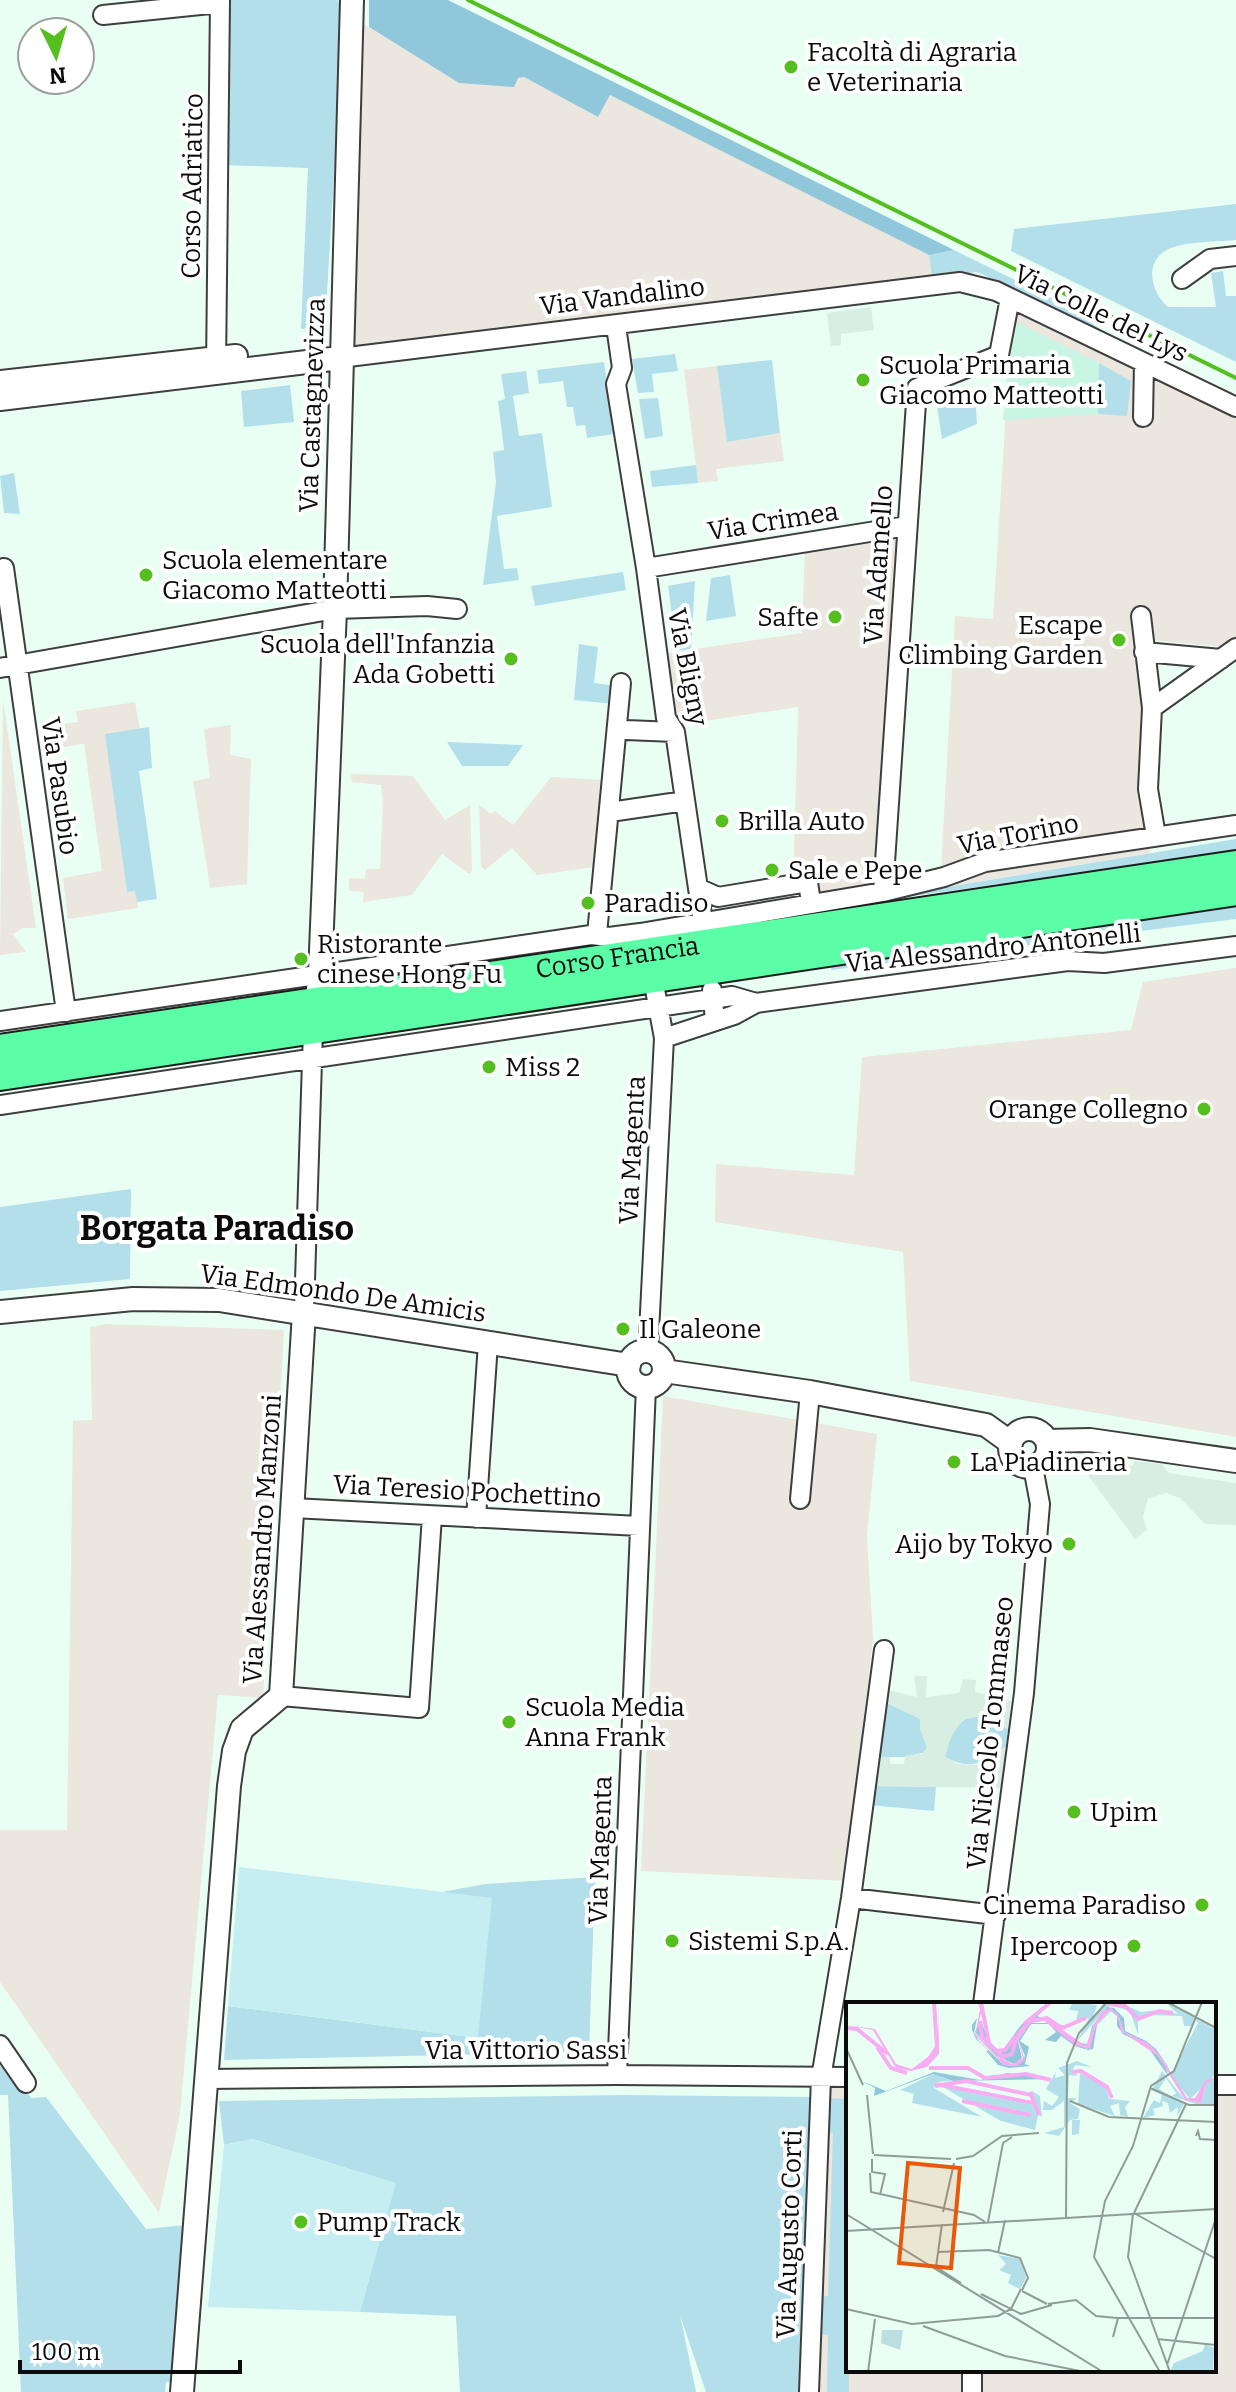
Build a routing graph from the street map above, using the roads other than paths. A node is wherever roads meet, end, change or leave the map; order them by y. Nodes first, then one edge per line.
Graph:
1 (352, 0) edge
2 (220, 1) edge
3 (103, 15) dead end
4 (1236, 256) edge
5 (1182, 279) dead end
6 (939, 282) joint
7 (1010, 298) junction
8 (616, 326) junction
9 (340, 358) junction
10 (1144, 363) junction
11 (216, 365) junction
12 (0, 382) edge
13 (0, 399) edge
14 (1236, 407) edge
15 (1143, 417) dead end
16 (907, 526) junction
17 (4, 568) dead end
18 (646, 568) junction
19 (335, 609) junction
20 (457, 609) dead end
21 (1141, 616) dead end
22 (1144, 652) junction
23 (1228, 654) edge
24 (9, 666) edge
25 (621, 683) dead end
26 (1152, 708) junction
27 (626, 730) dead end
28 (675, 732) junction
29 (685, 801) junction
30 (610, 812) junction
31 (1236, 825) edge
32 (1156, 836) junction
33 (1236, 865) edge
34 (698, 888) junction
35 (1236, 891) edge
36 (883, 892) junction
37 (811, 903) junction
38 (597, 934) junction
39 (706, 945) junction
40 (1236, 946) edge
41 (652, 979) junction
42 (511, 999) junction
43 (713, 999) junction
44 (316, 1002) junction
45 (756, 1003) junction
46 (66, 1012) junction
47 (715, 1020) junction
48 (0, 1021) edge
49 (515, 1028) junction
50 (664, 1038) junction
51 (0, 1049) edge
52 (310, 1060) junction
53 (0, 1076) edge
54 (0, 1105) edge
55 (0, 1312) edge
56 (304, 1312) junction
57 (488, 1343) junction
58 (648, 1352) junction
59 (629, 1365) junction
60 (664, 1371) junction
61 (646, 1387) junction
62 (810, 1392) junction
63 (1047, 1441) junction
64 (1011, 1443) junction
65 (1236, 1461) edge
66 (1033, 1467) junction
67 (800, 1499) dead end
68 (293, 1508) junction
69 (432, 1516) junction
70 (476, 1518) junction
71 (639, 1526) junction
72 (884, 1650) dead end
73 (281, 1696) junction
74 (851, 1898) junction
75 (996, 1915) junction
76 (983, 2002) edge
77 (0, 2045) edge
78 (617, 2075) junction
79 (846, 2077) edge
80 (821, 2078) junction
81 (205, 2079) junction
82 (26, 2083) dead end
83 (184, 2382) edge
84 (197, 2392) edge
85 (809, 2392) edge

1 - 9 street, Via Castagnevizza
2 - 3 street
2 - 11 street, Corso Adriatico
4 - 5 street
6 - 7 street, Via Colle del Lys
6 - 8 street, Via Vandalino
7 - 10 street, Via Colle del Lys
7 - 16 street, Via Adamello
8 - 9 street, Via Vandalino
8 - 18 street, Via Bligny
9 - 11 street, Via Vandalino
9 - 19 street, Via Castagnevizza
10 - 14 street, Via Colle del Lys
10 - 15 street
11 - 12 street, Via Vandalino
11 - 13 street, Via Vandalino
16 - 18 street, Via Crimea
16 - 36 street, Via Adamello
17 - 24 street, Via Pasubio
18 - 28 street, Via Bligny
19 - 20 street
19 - 24 street
19 - 44 street, Via Castagnevizza
21 - 22 street
22 - 23 street
22 - 26 street
23 - 26 street
24 - 46 street, Via Pasubio
25 - 30 street
26 - 32 street
27 - 28 street
28 - 29 street, Via Bligny
29 - 30 street
29 - 34 street, Via Bligny
30 - 38 street
31 - 32 street, Via Torino
32 - 36 street, Via Torino
33 - 39 main road, Corso Francia
34 - 37 street
34 - 39 street, Via Bligny
35 - 39 main road, Corso Francia
36 - 37 street, Via Torino
37 - 39 street, Via Torino
38 - 39 street, Corso Francia
38 - 44 street, Corso Francia
39 - 41 main road, Corso Francia
39 - 43 street, Via Bligny
40 - 45 street, Via Alessandro Antonelli
41 - 42 main road, Corso Francia
41 - 43 street, Corso Francia
41 - 44 main road, Corso Francia
41 - 49 street, Corso Francia
41 - 50 street, Via Magenta
42 - 44 main road, Corso Francia
42 - 49 street, Corso Francia
43 - 45 street, Via Alessandro Antonelli
43 - 47 street, Via Bligny
44 - 46 street, Corso Francia
44 - 51 main road, Corso Francia
44 - 52 street, Via Alessandro Manzoni
44 - 53 main road, Corso Francia
45 - 47 street, Via Alessandro Antonelli
46 - 48 street, Corso Francia
47 - 50 street, Via Alessandro Antonelli
49 - 52 street, Corso Francia
50 - 58 street, Via Magenta
52 - 54 street, Corso Francia
52 - 56 street, Via Alessandro Manzoni
55 - 56 street, Via Edmondo De Amicis
56 - 57 street, Via Edmondo De Amicis
56 - 68 street, Via Alessandro Manzoni
57 - 59 street, Via Edmondo De Amicis
57 - 70 street
58 - 59 street
58 - 60 street
59 - 61 street
60 - 61 street
60 - 62 street
61 - 71 street, Via Magenta
62 - 64 street
62 - 67 street
63 - 64 street
63 - 65 street
63 - 66 street
64 - 66 street
66 - 75 street, Via Niccolò Tommaseo
68 - 69 street, Via Teresio Pochettino
68 - 73 street, Via Alessandro Manzoni
69 - 70 street, Via Teresio Pochettino
69 - 73 street
70 - 71 street, Via Teresio Pochettino
71 - 78 street, Via Magenta
72 - 74 street, Via Augusto Corti
73 - 81 street, Via Alessandro Manzoni
74 - 75 street
74 - 80 street, Via Augusto Corti
75 - 76 street, Via Niccolò Tommaseo
77 - 82 street
78 - 80 street, Via Vittorio Sassi
78 - 81 street, Via Vittorio Sassi
79 - 80 street, Via Vittorio Sassi
80 - 85 street, Via Augusto Corti
81 - 83 street, Via Alessandro Manzoni
83 - 84 street

